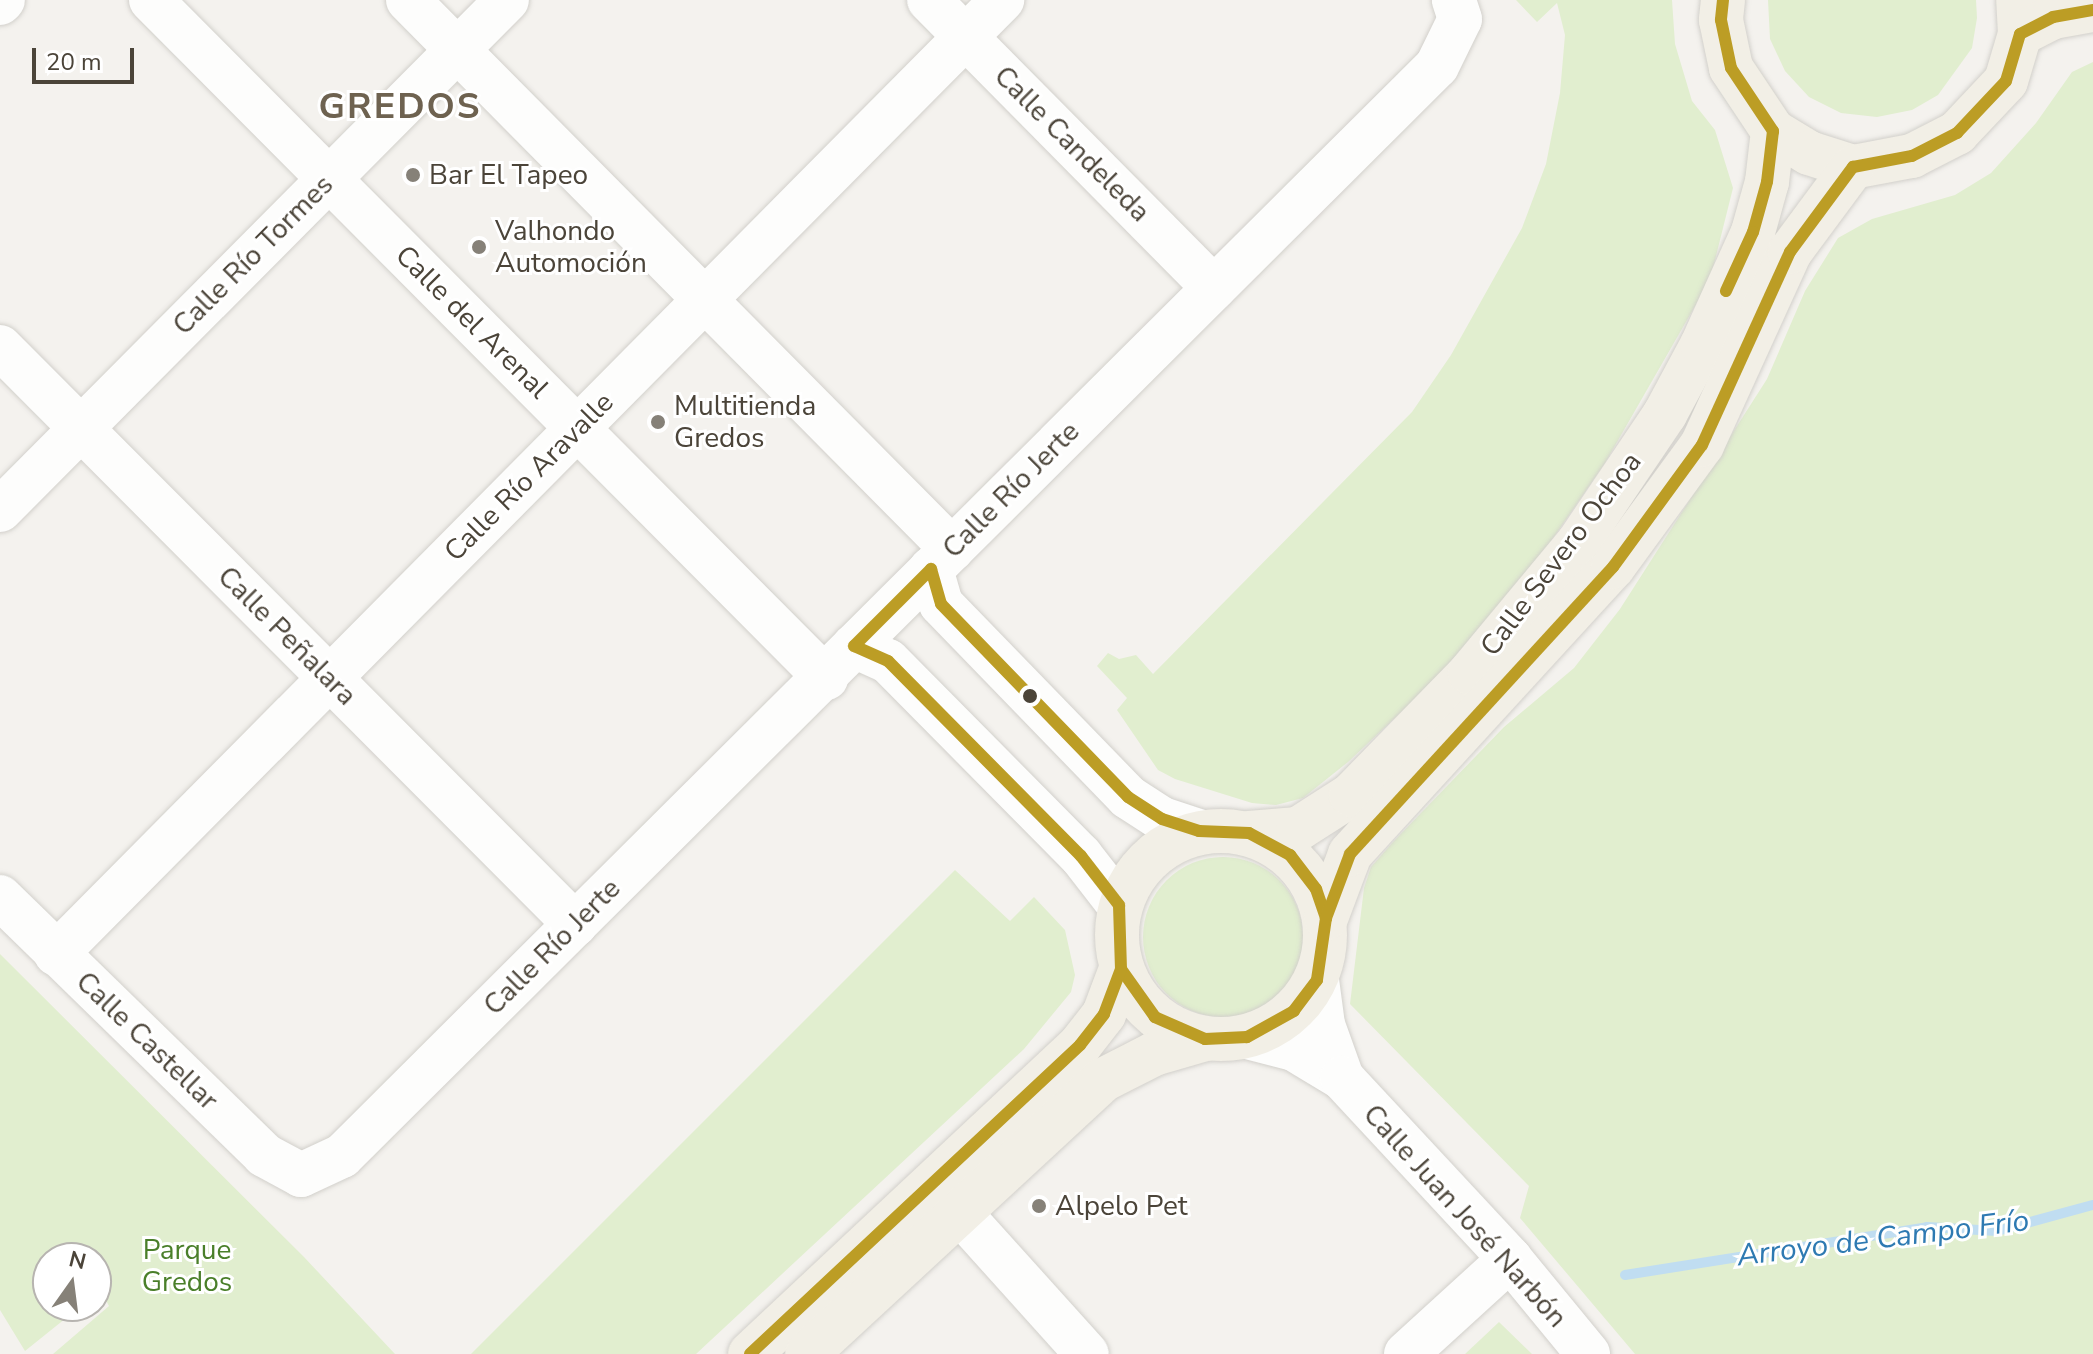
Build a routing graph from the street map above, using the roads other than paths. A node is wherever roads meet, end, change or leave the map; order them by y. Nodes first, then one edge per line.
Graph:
1 (151, 0) edge
2 (408, 0) edge
3 (507, 0) edge
4 (929, 0) edge
5 (1002, 0) edge
6 (1723, 0) edge
7 (1457, 10) edge
8 (2093, 10) edge
9 (2019, 17) edge
10 (965, 37) junction
11 (457, 50) junction
12 (1773, 131) junction
13 (1853, 167) junction
14 (328, 180) junction
15 (1214, 288) junction
16 (705, 300) junction
17 (0, 347) edge
18 (81, 429) junction
19 (577, 429) junction
20 (0, 510) edge
21 (941, 559) junction
22 (840, 662) junction
23 (330, 678) junction
24 (1199, 831) junction
25 (1249, 833) junction
26 (0, 897) edge
27 (1119, 905) junction
28 (1326, 918) junction
29 (575, 924) junction
30 (56, 954) junction
31 (1121, 969) junction
32 (1317, 980) junction
33 (1226, 1038) junction
34 (1342, 1078) junction
35 (301, 1175) joint
36 (959, 1212) junction
37 (1510, 1259) junction
38 (750, 1354) edge
39 (807, 1354) edge
40 (1087, 1354) edge
41 (1406, 1354) edge
42 (1588, 1354) edge

1 - 14 street, Calle del Arenal
2 - 11 street
3 - 11 street, Calle Río Tormes
4 - 10 street, Calle Candeleda
5 - 10 street, Calle Río Aravalle
6 - 12 main road
7 - 15 street, Calle Río Jerte
8 - 9 main road
9 - 13 main road
10 - 15 street, Calle Candeleda
10 - 16 street, Calle Río Aravalle
11 - 14 street, Calle Río Tormes
11 - 16 street
12 - 13 main road
12 - 25 main road, Calle Severo Ochoa
13 - 28 main road, Calle Severo Ochoa
14 - 18 street, Calle Río Tormes
14 - 19 street, Calle del Arenal
15 - 21 street, Calle Río Jerte
16 - 19 street, Calle Río Aravalle
16 - 21 street
17 - 18 street, Calle Peñalara
18 - 20 street, Calle Río Tormes
18 - 23 street, Calle Peñalara
19 - 22 street, Calle del Arenal
19 - 23 street, Calle Río Aravalle
21 - 22 street, Calle Río Jerte
21 - 24 street
22 - 27 street
22 - 29 street, Calle Río Jerte
23 - 29 street, Calle Peñalara
23 - 30 street, Calle Río Aravalle
24 - 25 main road
24 - 27 main road
25 - 28 main road
26 - 30 street, Calle Castellar
27 - 31 main road
28 - 32 main road
29 - 35 street, Calle Río Jerte
30 - 35 street, Calle Castellar
31 - 33 main road
31 - 38 main road
32 - 33 main road
32 - 34 street, Calle Juan José Narbón
33 - 34 street, Calle Juan José Narbón
33 - 36 main road
34 - 37 street, Calle Juan José Narbón
36 - 39 main road
36 - 40 street
37 - 41 street
37 - 42 street, Calle Juan José Narbón

